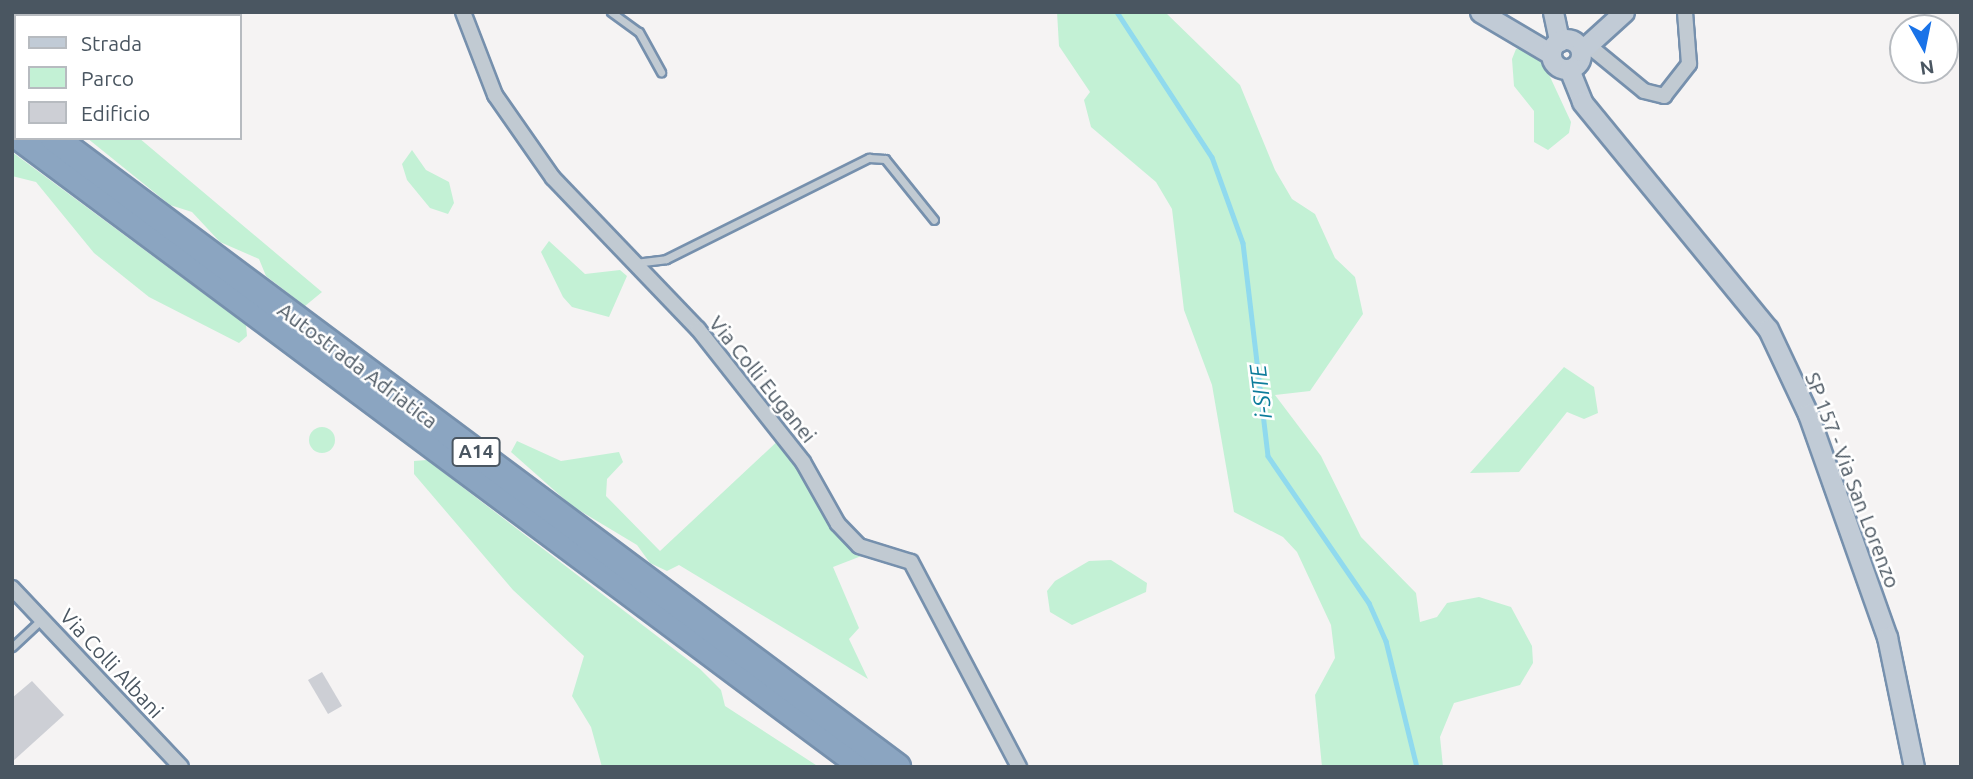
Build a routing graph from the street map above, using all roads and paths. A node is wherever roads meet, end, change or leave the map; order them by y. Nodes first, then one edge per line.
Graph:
1 (463, 12) edge
2 (611, 12) edge
3 (1480, 12) edge
4 (1553, 12) edge
5 (1624, 12) edge
6 (1685, 12) edge
7 (1555, 48) junction
8 (1585, 48) junction
9 (1569, 69) junction
10 (661, 72) dead end
11 (24, 140) edge
12 (57, 140) edge
13 (934, 220) dead end
14 (634, 263) junction
15 (12, 588) edge
16 (42, 619) junction
17 (12, 647) edge
18 (175, 765) edge
19 (864, 767) edge
20 (897, 767) edge
21 (1019, 767) edge
22 (1914, 767) edge

1 - 14 street, Via Colli Euganei
2 - 10 lane
3 - 7 main road
4 - 7 main road
5 - 8 main road
6 - 8 street
7 - 8 main road
7 - 9 main road
8 - 9 main road
9 - 22 main road, SP 157 - Via San Lorenzo
11 - 19 highway, Autostrada Adriatica / A14
12 - 20 highway, Autostrada Adriatica / A14
13 - 14 lane
14 - 21 street, Via Colli Euganei
15 - 16 street, Via Colli Albani
16 - 17 lane
16 - 18 street, Via Colli Albani

